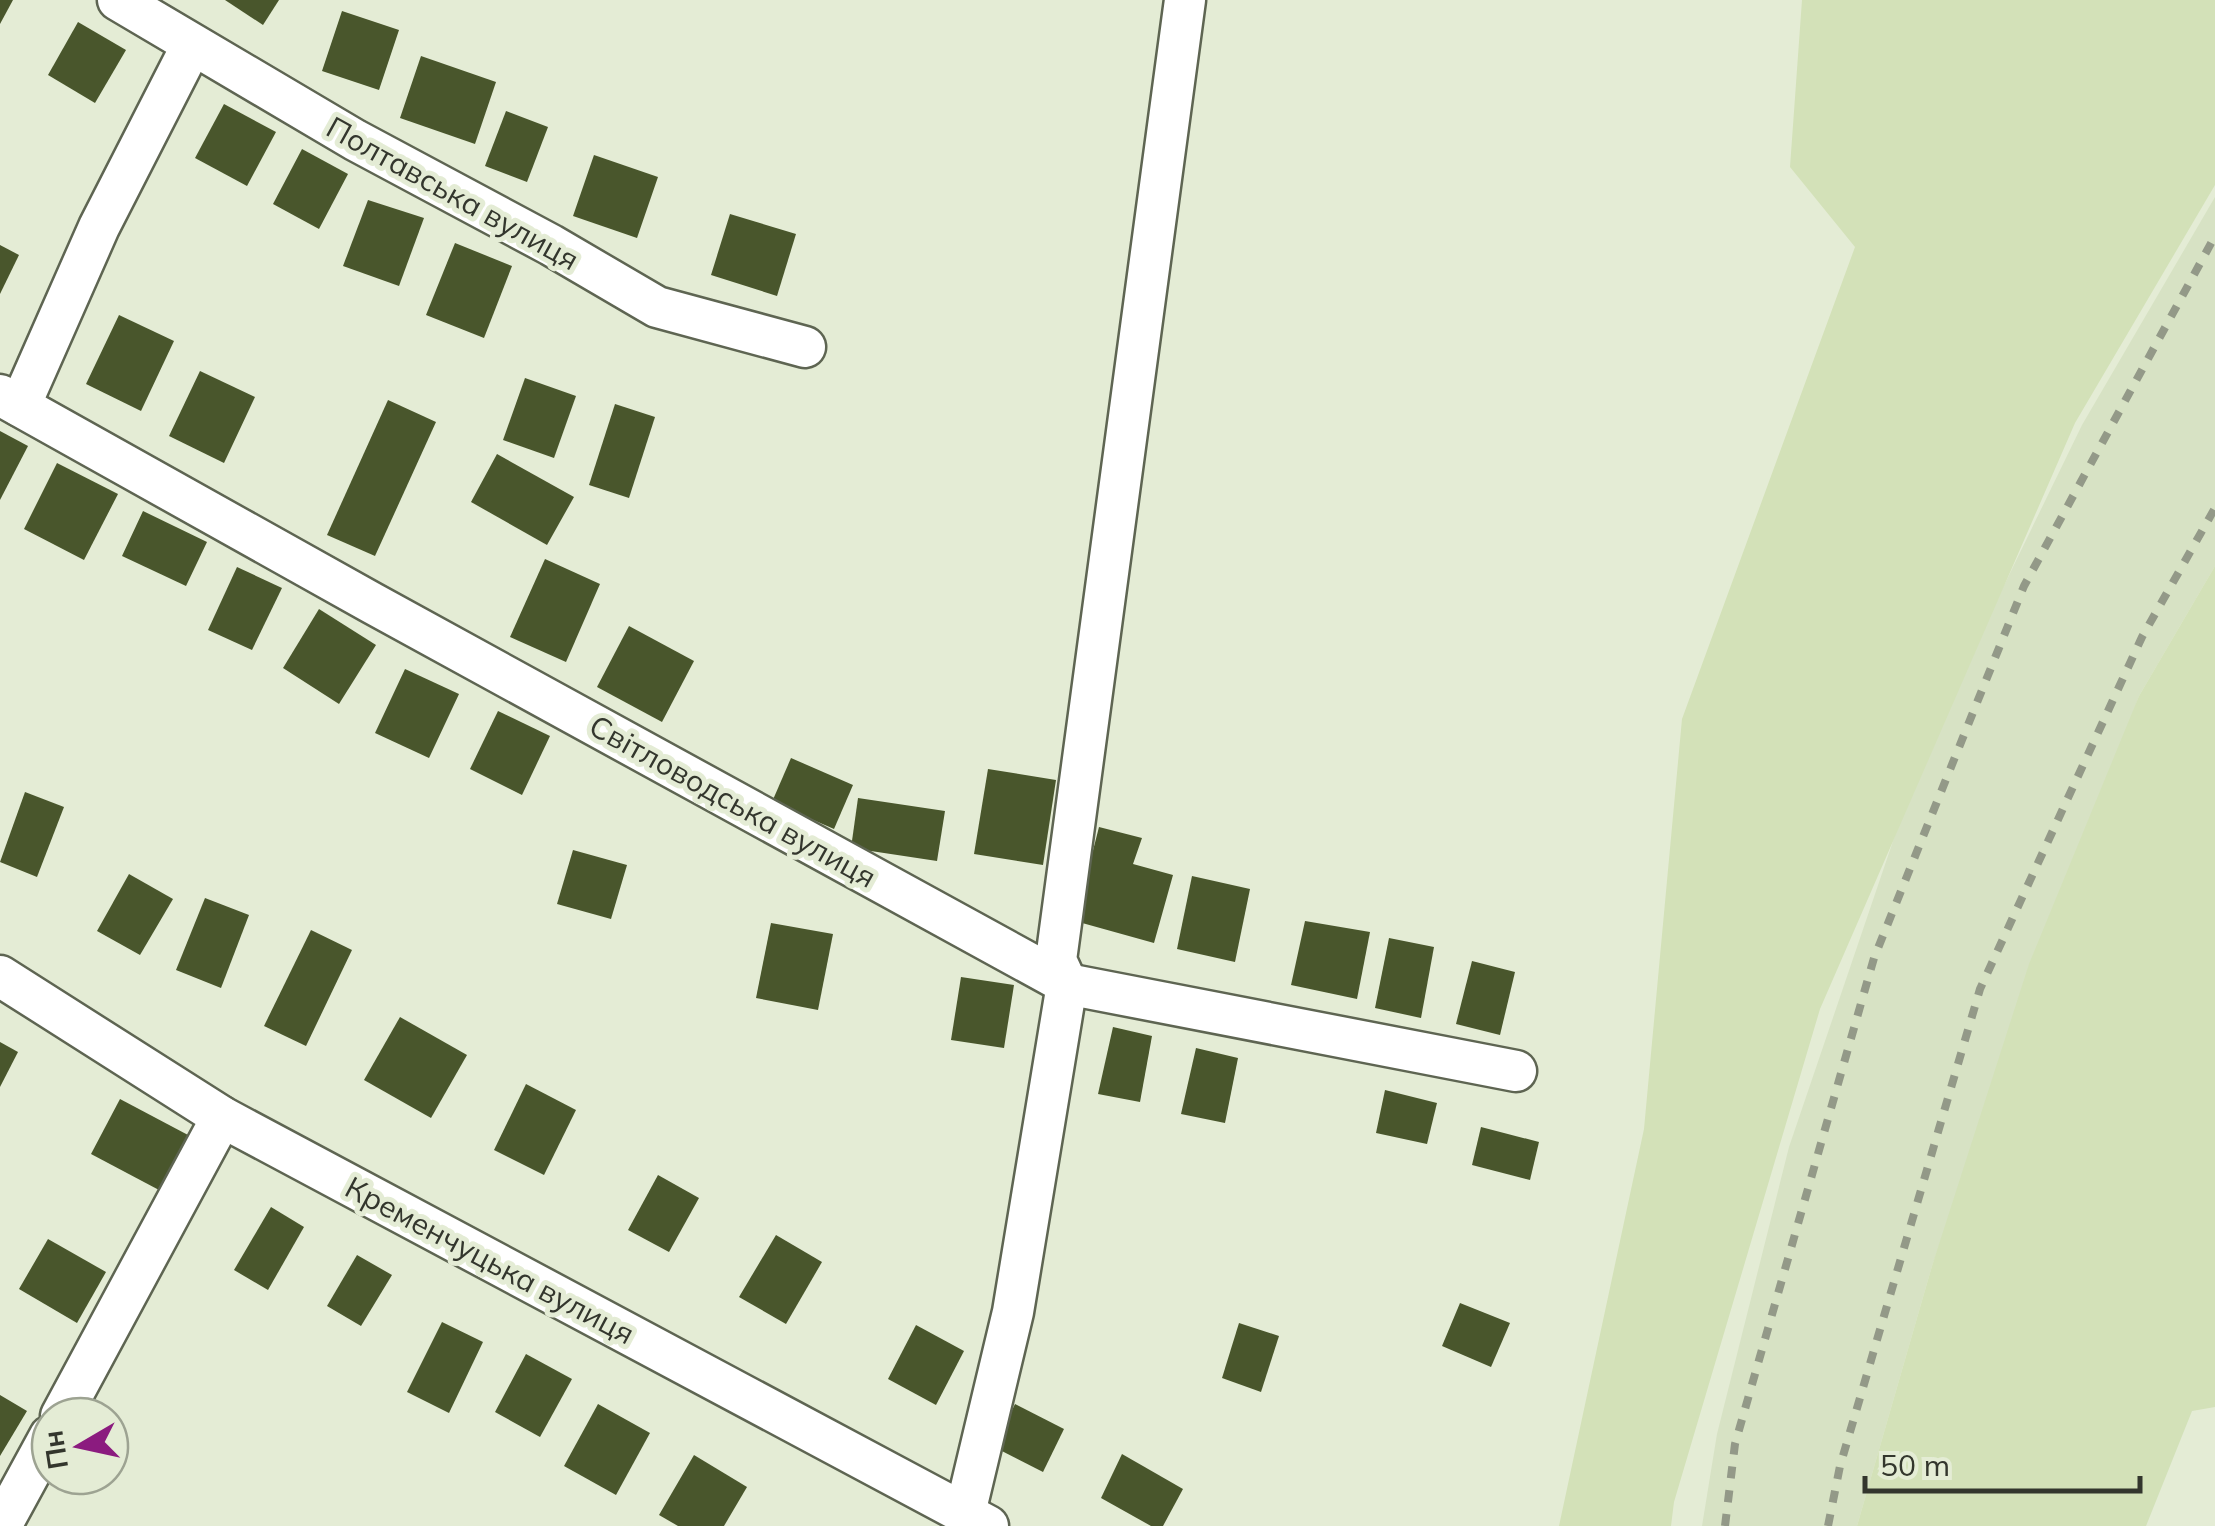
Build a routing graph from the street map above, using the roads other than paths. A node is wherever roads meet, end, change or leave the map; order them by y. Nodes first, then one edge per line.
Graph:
1 (118, 0) edge
2 (1185, 0) edge
3 (192, 45) junction
4 (805, 348) dead end
5 (10, 400) edge
6 (0, 976) edge
7 (1067, 984) junction
8 (1516, 1071) dead end
9 (222, 1117) junction
10 (71, 1396) edge
11 (30, 1473) edge
12 (977, 1520) edge
13 (1, 1526) edge

1 - 3 street, Полтавська вулиця
2 - 7 street
3 - 4 street, Полтавська вулиця
3 - 5 street
5 - 7 street, Світловодська вулиця
6 - 9 street, Кременчуцька вулиця
7 - 8 street, Світловодська вулиця
7 - 12 street
9 - 10 street
9 - 12 street, Кременчуцька вулиця
11 - 13 street

